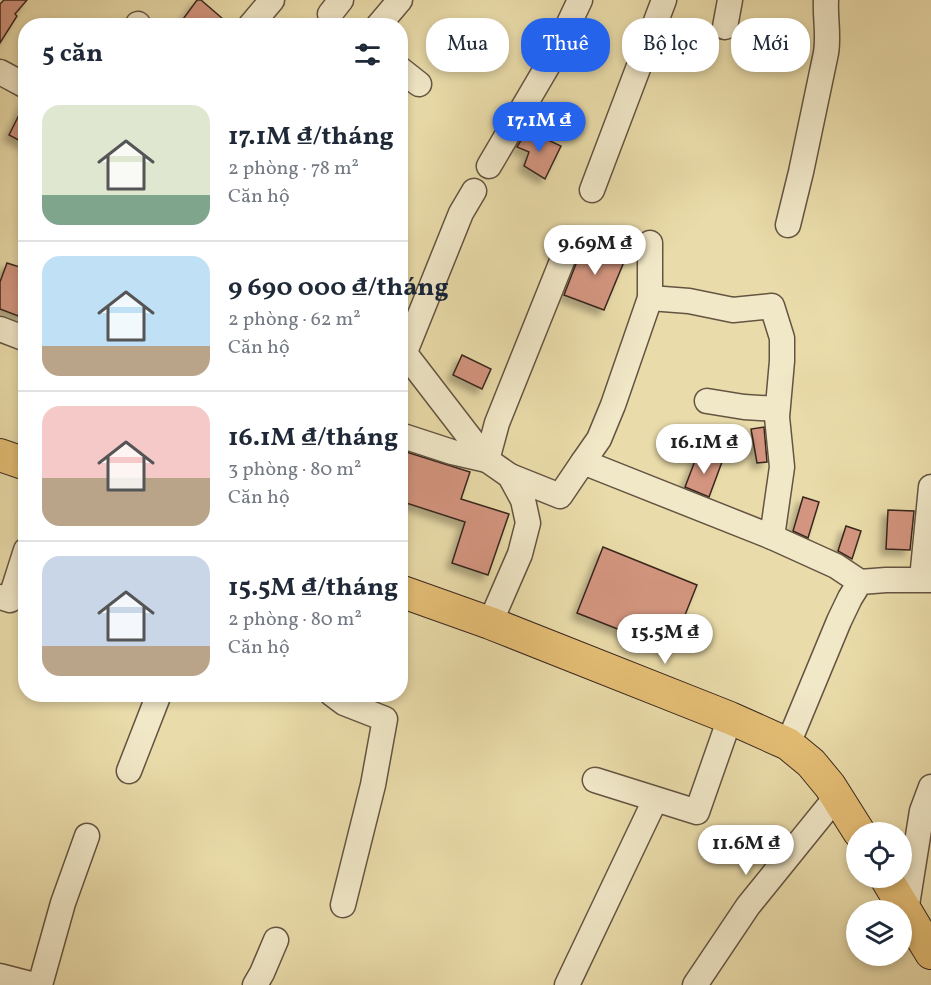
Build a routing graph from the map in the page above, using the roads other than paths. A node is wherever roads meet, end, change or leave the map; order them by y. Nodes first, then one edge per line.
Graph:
1 (272, 0) edge
2 (400, 0) edge
3 (580, 0) edge
4 (664, 0) edge
5 (730, 0) edge
6 (826, 0) edge
7 (257, 18) edge
8 (385, 18) edge
9 (725, 27) dead end
10 (0, 72) edge
11 (18, 82) edge
12 (489, 166) dead end
13 (474, 190) dead end
14 (592, 190) dead end
15 (788, 225) dead end
16 (650, 243) dead end
17 (566, 251) dead end
18 (650, 298) junction
19 (0, 329) edge
20 (18, 336) edge
21 (408, 337) edge
22 (408, 356) edge
23 (707, 401) dead end
24 (777, 409) junction
25 (408, 438) edge
26 (0, 455) edge
27 (487, 460) junction
28 (18, 461) edge
29 (583, 462) junction
30 (510, 476) junction
31 (931, 487) edge
32 (772, 537) junction
33 (18, 575) edge
34 (927, 580) edge
35 (860, 582) junction
36 (408, 594) edge
37 (0, 597) edge
38 (490, 623) junction
39 (156, 702) edge
40 (343, 702) edge
41 (730, 718) junction
42 (788, 744) junction
43 (129, 771) dead end
44 (595, 780) dead end
45 (931, 787) edge
46 (837, 796) junction
47 (655, 800) junction
48 (853, 822) edge
49 (87, 836) dead end
50 (908, 900) edge
51 (343, 905) dead end
52 (912, 921) edge
53 (276, 940) dead end
54 (931, 953) edge
55 (0, 976) edge
56 (35, 985) edge
57 (40, 985) edge
58 (255, 985) edge
59 (567, 985) edge
60 (695, 985) edge

1 - 7 street
2 - 8 street
3 - 12 street
4 - 14 street
5 - 9 street
6 - 15 street
10 - 11 street
13 - 21 street
16 - 18 street
17 - 27 street
18 - 24 street
18 - 29 street
19 - 20 street
22 - 27 street
23 - 24 street
24 - 32 street
25 - 27 street
26 - 28 main road
27 - 30 street
29 - 30 street
29 - 32 street
30 - 38 street
31 - 34 street
32 - 35 street
33 - 37 street
34 - 35 street
35 - 42 street
36 - 38 main road
38 - 41 main road
39 - 43 street
40 - 51 street
41 - 42 main road
41 - 47 street
42 - 46 main road
44 - 47 street
45 - 50 street
46 - 48 main road
46 - 60 street
47 - 59 street
49 - 57 street
52 - 54 main road
53 - 58 street
55 - 56 street

